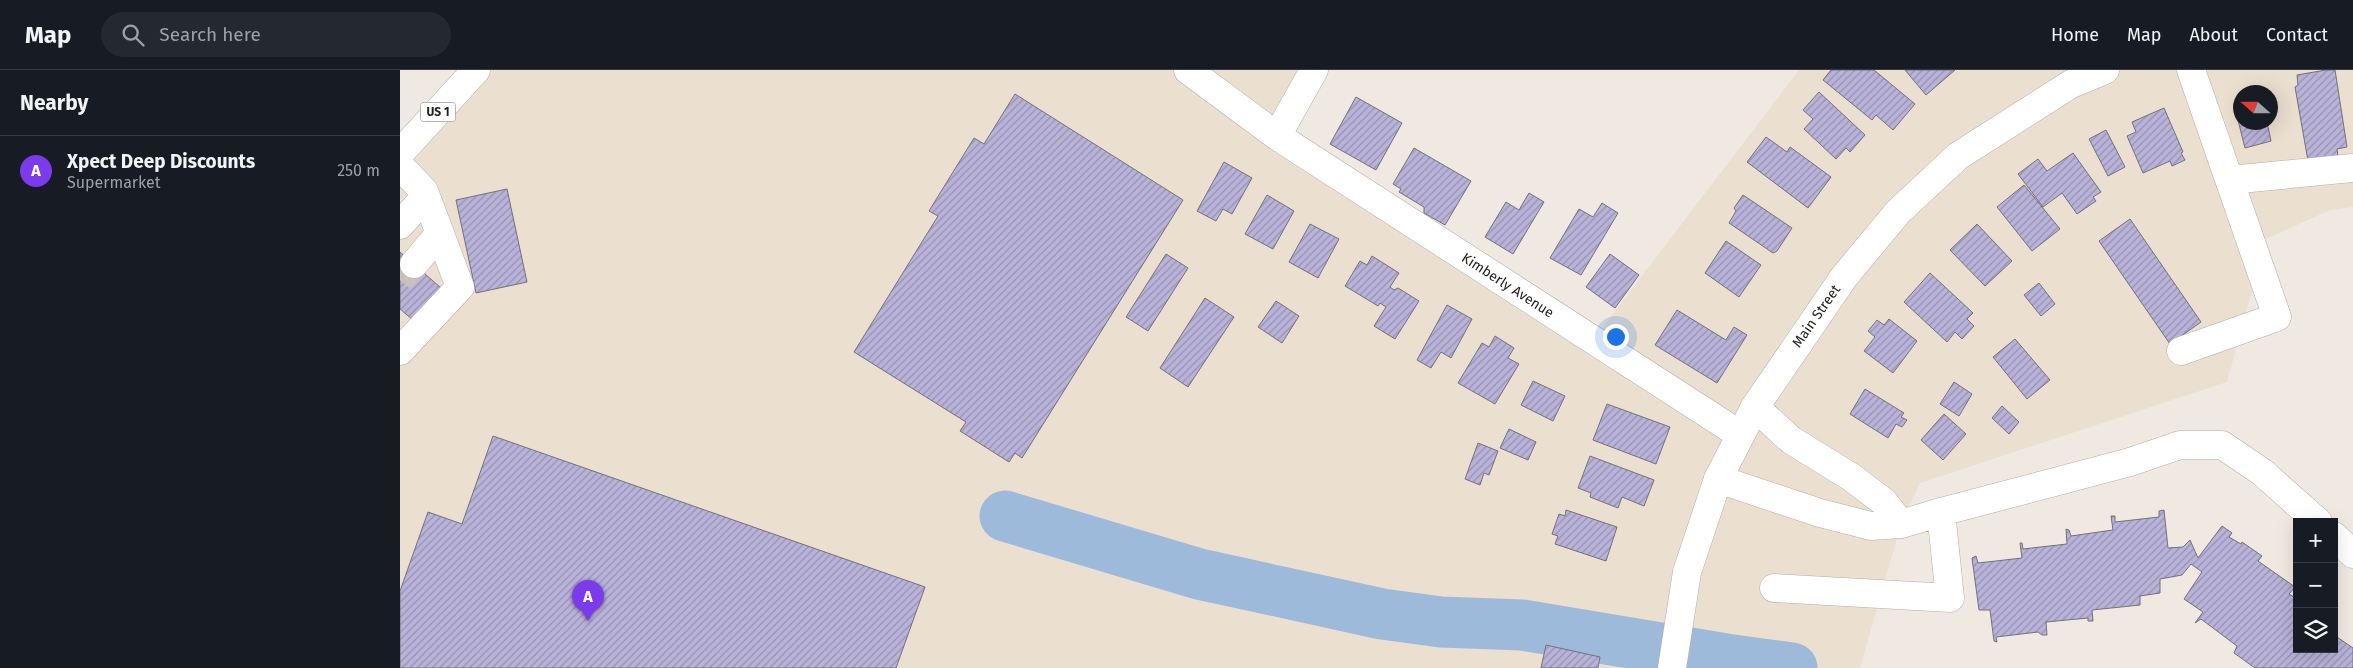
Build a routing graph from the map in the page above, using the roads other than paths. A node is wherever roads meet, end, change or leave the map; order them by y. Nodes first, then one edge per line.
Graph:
1 (476, 70) edge
2 (1188, 70) edge
3 (1314, 70) edge
4 (2105, 70) edge
5 (2192, 70) edge
6 (1277, 136) junction
7 (400, 154) edge
8 (400, 166) edge
9 (2353, 168) edge
10 (2230, 180) junction
11 (426, 196) junction
12 (400, 225) edge
13 (440, 233) junction
14 (414, 264) tunnel mouth
15 (2181, 350) dead end
16 (400, 351) edge
17 (1755, 407) junction
18 (1739, 434) junction
19 (1718, 479) junction
20 (1941, 512) junction
21 (2314, 518) edge
22 (1901, 524) junction
23 (2338, 540) edge
24 (2353, 554) edge
25 (1774, 588) dead end
26 (1674, 658) edge

1 - 7 main road, US 1
2 - 6 main road, Kimberly Avenue
3 - 6 main road
4 - 17 main road, Main Street
5 - 10 main road
6 - 18 main road, Kimberly Avenue
8 - 11 main road
9 - 10 main road
10 - 15 main road
11 - 12 main road
11 - 13 main road
13 - 14 main road
13 - 16 main road
17 - 18 main road, Main Street
17 - 22 main road
18 - 19 main road, Main Street
19 - 22 main road
19 - 26 main road, Main Street
20 - 21 main road
20 - 22 main road
20 - 25 main road
23 - 24 main road

